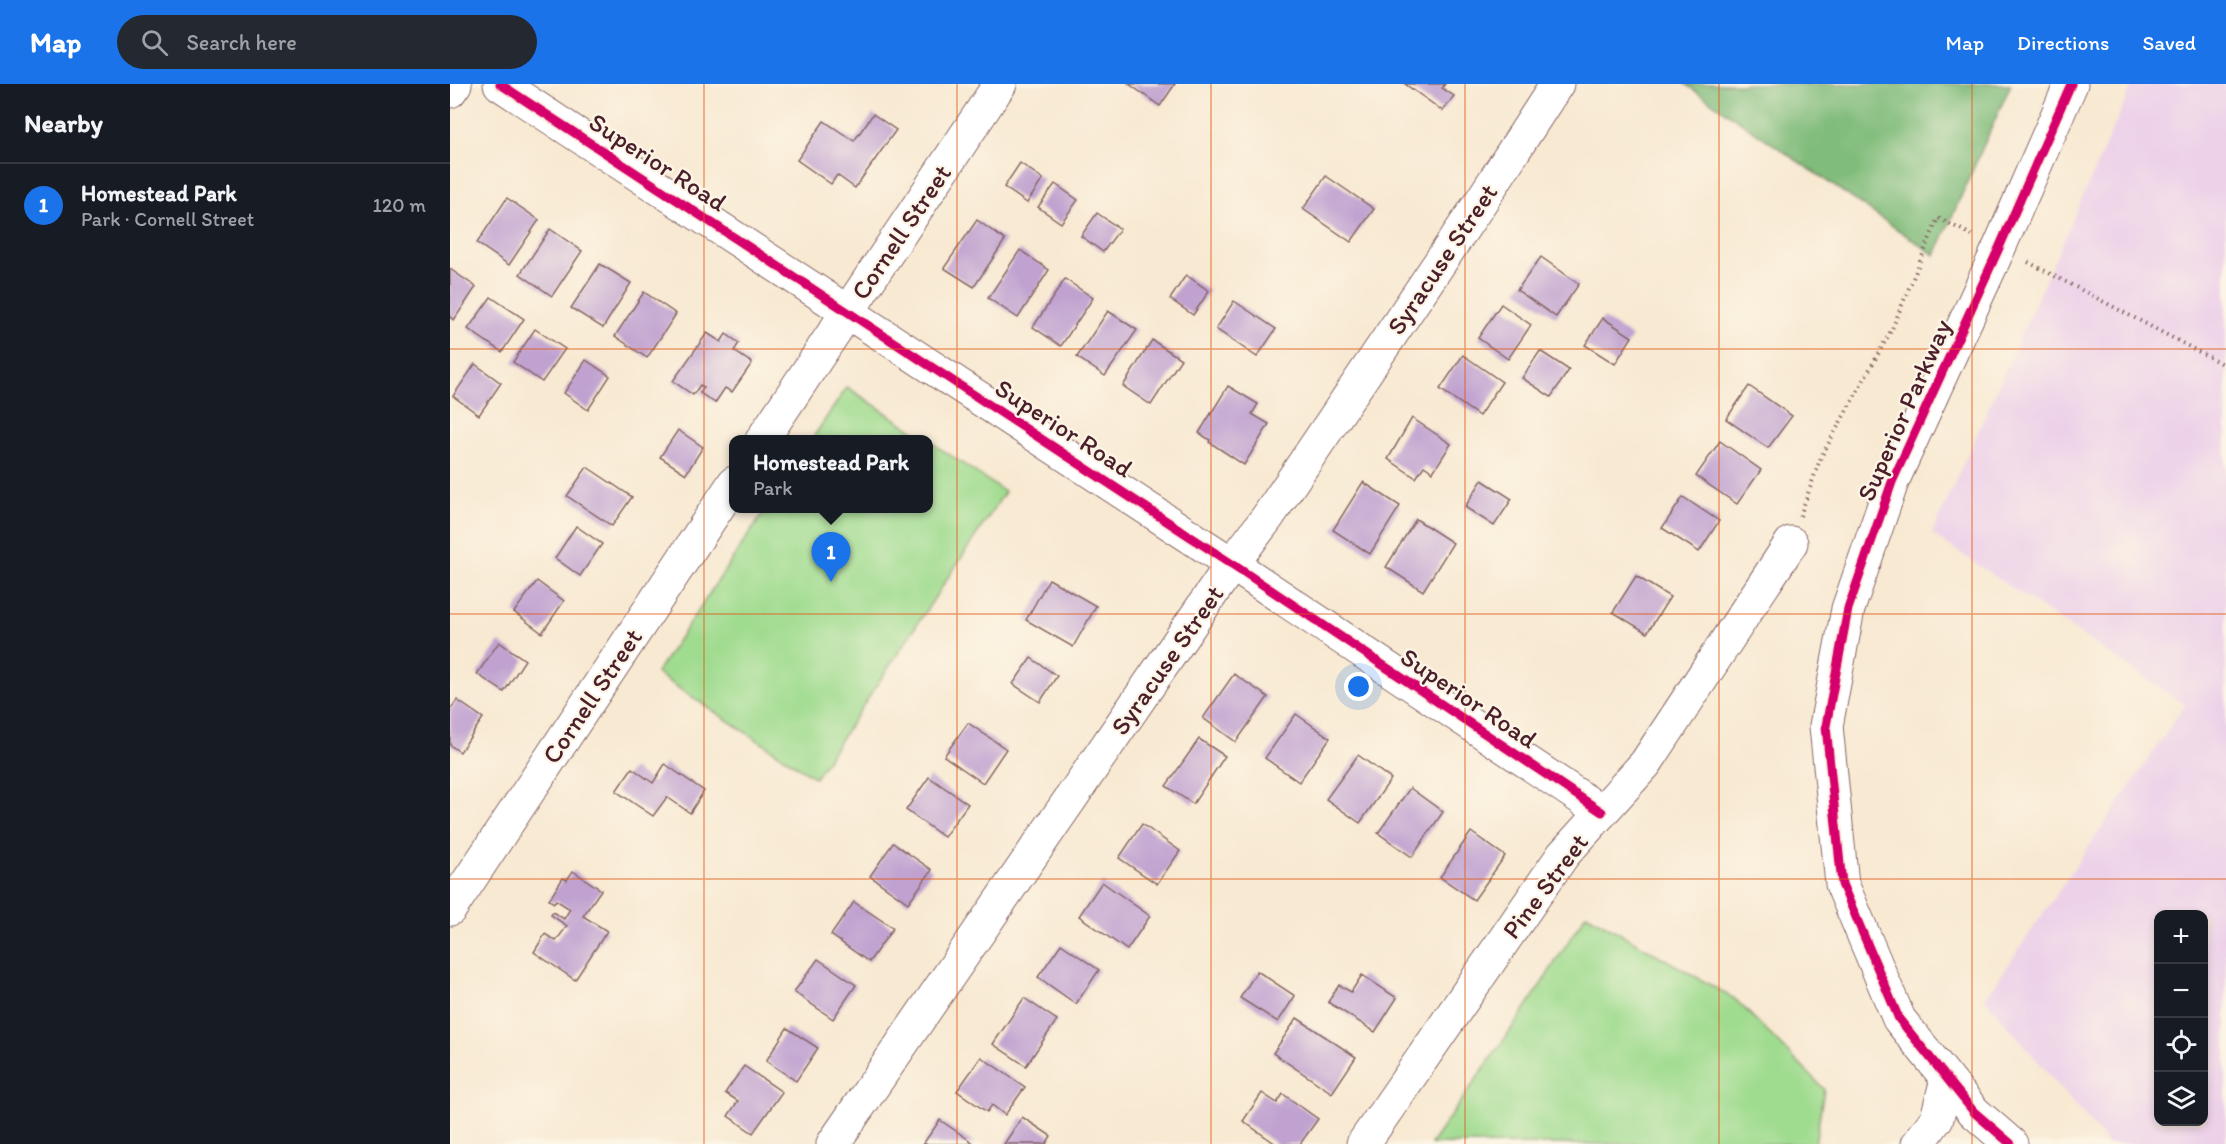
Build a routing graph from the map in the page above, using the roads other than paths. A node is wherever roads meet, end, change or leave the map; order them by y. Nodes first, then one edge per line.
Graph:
1 (455, 84) edge
2 (500, 84) edge
3 (1000, 84) edge
4 (1557, 84) edge
5 (2071, 84) edge
6 (450, 91) edge
7 (848, 311) junction
8 (765, 435) edge
9 (729, 490) edge
10 (1791, 543) dead end
11 (1232, 564) junction
12 (1602, 812) junction
13 (450, 909) edge
14 (1947, 1079) junction
15 (833, 1144) edge
16 (1363, 1144) edge
17 (1918, 1144) edge
18 (2011, 1144) edge

1 - 6 street
2 - 7 street, Superior Road
3 - 7 street, Cornell Street
4 - 11 street, Syracuse Street
5 - 14 street, Superior Parkway
7 - 8 street, Cornell Street
7 - 11 street, Superior Road
9 - 13 street, Cornell Street
10 - 12 street, Pine Street
11 - 12 street, Superior Road
11 - 15 street, Syracuse Street
12 - 16 street, Pine Street
14 - 17 street
14 - 18 street, Superior Parkway

